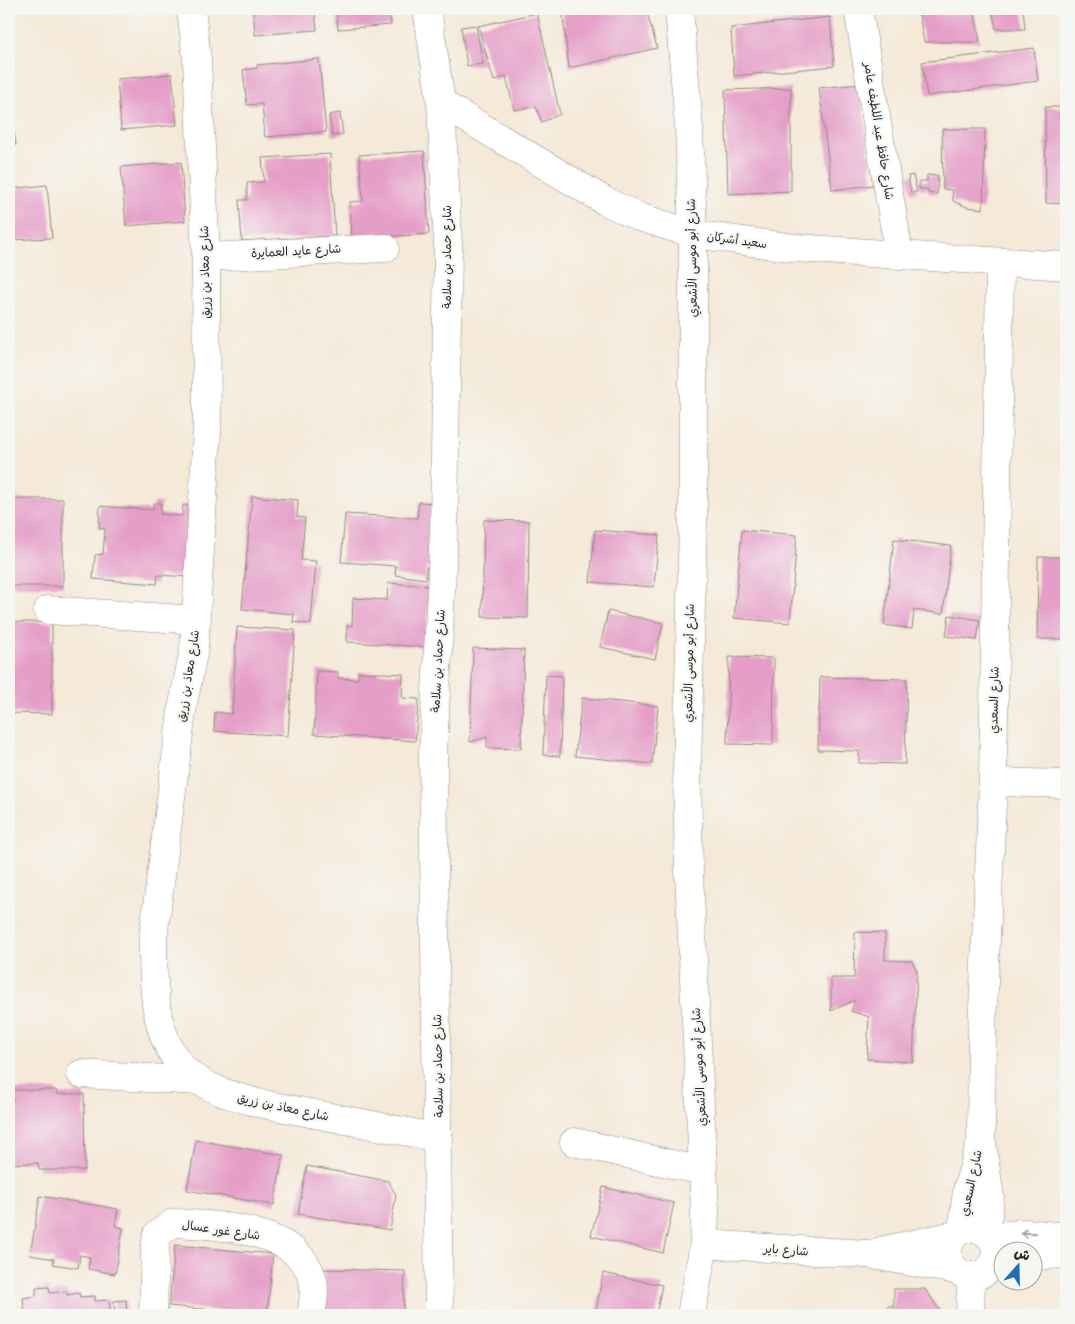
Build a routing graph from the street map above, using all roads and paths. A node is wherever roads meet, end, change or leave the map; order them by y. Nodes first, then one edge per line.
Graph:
1 (191, 9) edge
2 (427, 9) edge
3 (679, 9) edge
4 (858, 9) edge
5 (441, 103) junction
6 (693, 234) junction
7 (385, 248) dead end
8 (899, 254) junction
9 (206, 257) junction
10 (1000, 262) junction
11 (1066, 266) edge
12 (48, 610) dead end
13 (197, 620) junction
14 (993, 782) junction
15 (1066, 784) edge
16 (81, 1074) dead end
17 (200, 1081) junction
18 (439, 1138) junction
19 (574, 1142) dead end
20 (703, 1171) junction
21 (973, 1234) junction
22 (1066, 1237) edge
23 (704, 1244) junction
24 (867, 1254) junction
25 (1066, 1254) edge
26 (1042, 1255) edge
27 (980, 1269) edge
28 (153, 1315) edge
29 (311, 1315) edge
30 (440, 1315) edge
31 (691, 1315) edge
32 (970, 1315) edge

1 - 9 street, شارع معاذ بن زريق
2 - 5 street, شارع حماد بن سلامة
3 - 6 street, شارع أبو موسى الأشعري
4 - 8 street, شارع حافظ عبد اللطيف عامر
5 - 6 street, سعيد أشركان
5 - 18 street, شارع حماد بن سلامة
6 - 8 street, سعيد أشركان
6 - 20 street, شارع أبو موسى الأشعري
7 - 9 street, شارع عايد العمايرة
8 - 10 street, سعيد أشركان
9 - 13 street, شارع معاذ بن زريق
10 - 11 street, سعيد أشركان
10 - 14 street, شارع السعدي
12 - 13 street
13 - 17 street, شارع معاذ بن زريق
14 - 15 street
14 - 21 street, شارع السعدي
16 - 17 street
17 - 18 street, شارع معاذ بن زريق
18 - 30 street, شارع حماد بن سلامة
19 - 20 street
20 - 23 street, شارع أبو موسى الأشعري
22 -> 21 street, شارع باير
21 - 24 street, شارع باير
21 - 27 street
21 - 27 street
23 - 24 street, شارع باير
23 - 31 street, شارع أبو موسى الأشعري
24 - 27 street, شارع باير
25 - 26 street
27 - 32 street
28 - 29 street, شارع غور عسال

